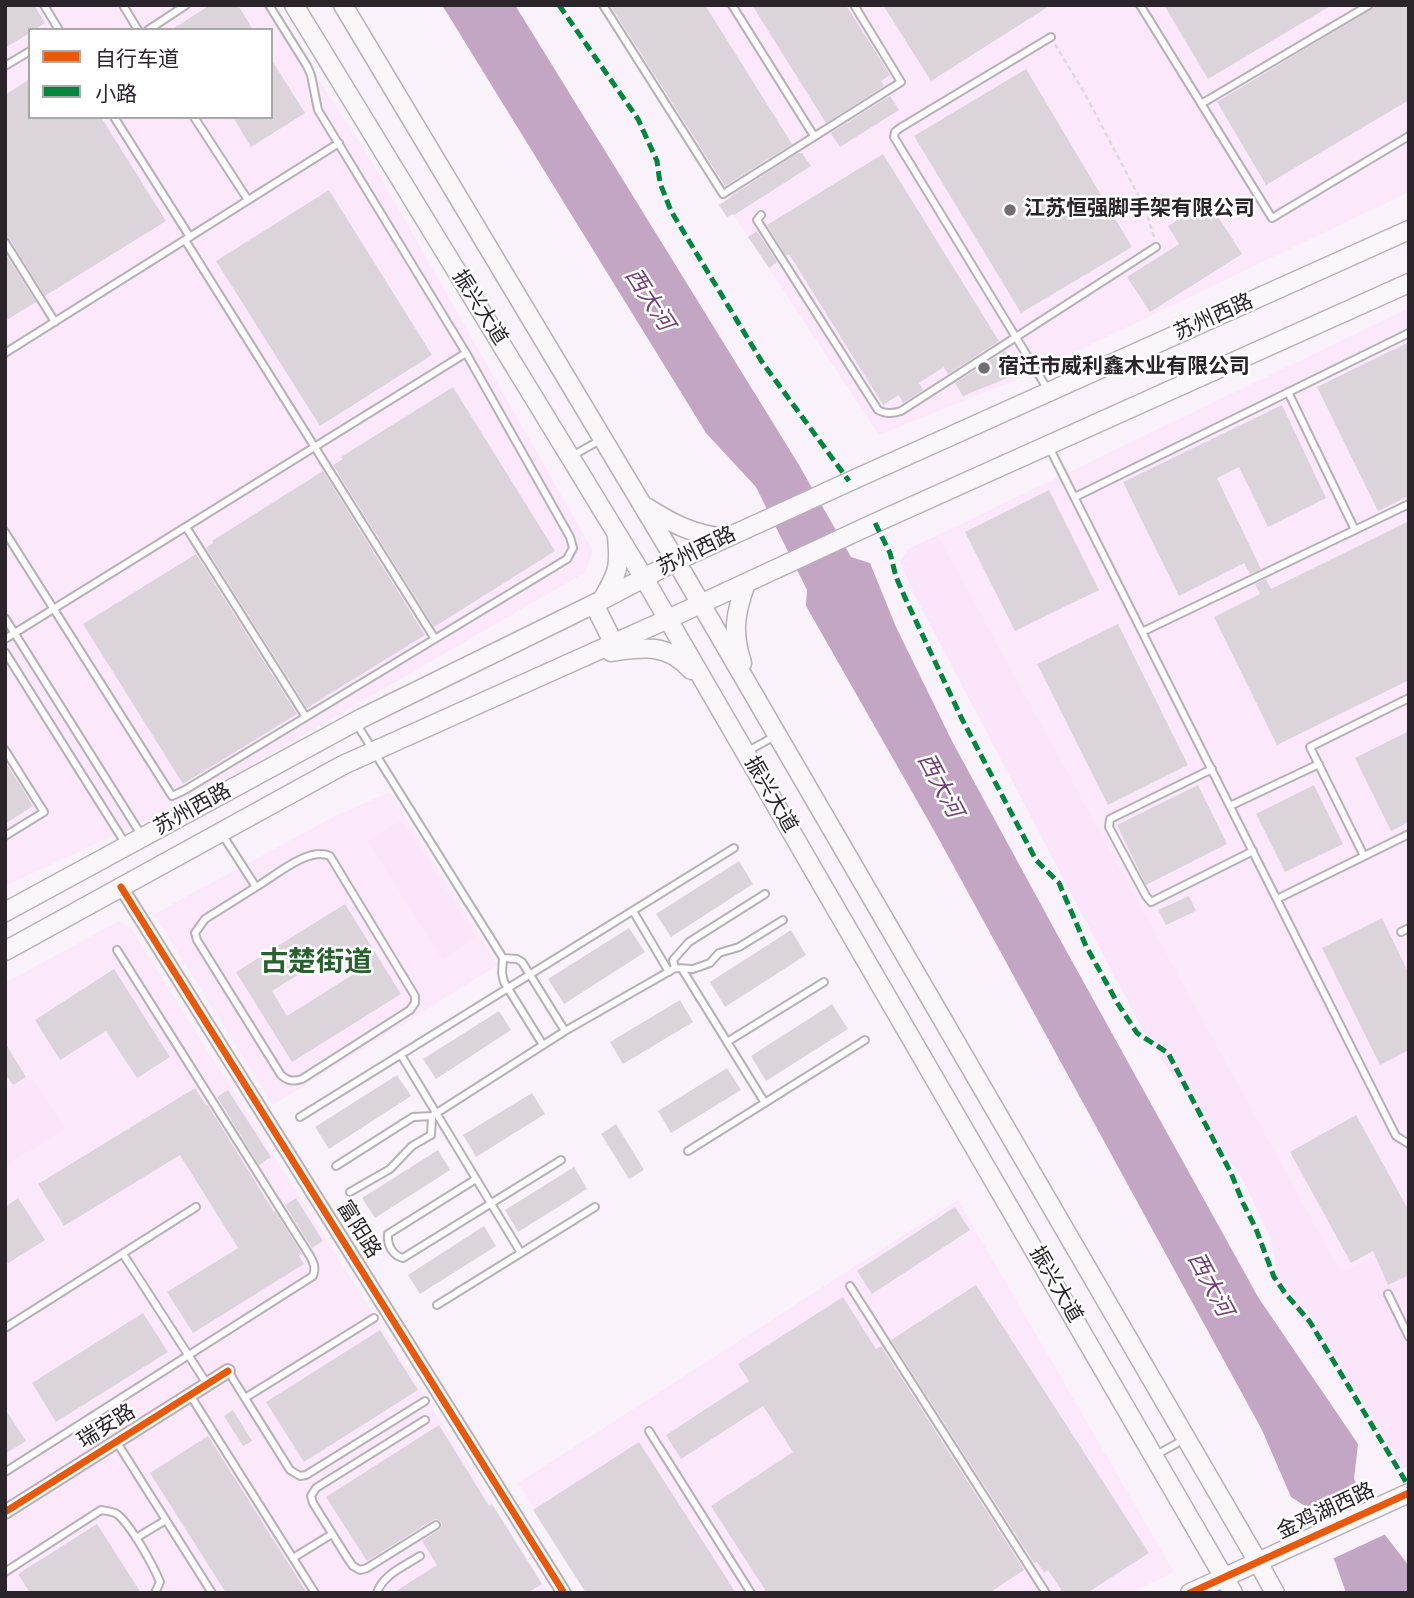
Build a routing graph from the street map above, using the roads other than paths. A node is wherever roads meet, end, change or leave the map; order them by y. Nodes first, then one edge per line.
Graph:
1 (44, 5) edge
2 (123, 5) edge
3 (186, 5) edge
4 (269, 5) edge
5 (294, 5) edge
6 (343, 5) edge
7 (603, 5) edge
8 (732, 5) edge
9 (854, 5) edge
10 (1140, 5) edge
11 (1369, 5) edge
12 (58, 28) edge
13 (137, 28) edge
14 (151, 28) edge
15 (1051, 37) road end
16 (28, 52) edge
17 (5, 66) edge
18 (1201, 104) junction
19 (115, 119) edge
20 (195, 119) edge
21 (814, 136) junction
22 (1409, 136) edge
23 (339, 143) junction
24 (248, 200) junction
25 (761, 215) dead end
26 (1409, 230) edge
27 (187, 239) junction
28 (5, 242) edge
29 (1157, 247) road end
30 (1409, 282) edge
31 (55, 322) junction
32 (1409, 333) edge
33 (1016, 337) junction
34 (5, 353) edge
35 (466, 353) junction
36 (1049, 392) junction
37 (1288, 392) junction
38 (602, 439) junction
39 (1048, 445) junction
40 (315, 447) junction
41 (570, 457) junction
42 (1074, 497) junction
43 (1409, 504) edge
44 (642, 505) junction
45 (186, 527) junction
46 (1355, 530) junction
47 (5, 532) edge
48 (617, 532) junction
49 (734, 534) junction
50 (676, 561) junction
51 (644, 578) junction
52 (753, 580) junction
53 (598, 602) junction
54 (701, 605) junction
55 (54, 609) junction
56 (5, 618) edge
57 (668, 620) junction
58 (1143, 632) junction
59 (15, 633) junction
60 (5, 639) edge
61 (435, 639) junction
62 (614, 644) junction
63 (5, 652) edge
64 (584, 657) junction
65 (754, 696) junction
66 (714, 698) junction
67 (1409, 698) edge
68 (306, 718) junction
69 (355, 722) junction
70 (776, 735) junction
71 (5, 750) edge
72 (374, 751) junction
73 (746, 753) junction
74 (1319, 764) junction
75 (1212, 769) junction
76 (1230, 806) junction
77 (220, 833) junction
78 (1409, 834) edge
79 (5, 836) edge
80 (135, 841) junction
81 (734, 848) dead end
82 (1253, 851) junction
83 (1364, 856) junction
84 (121, 887) junction
85 (256, 887) junction
86 (765, 894) dead end
87 (1277, 898) junction
88 (633, 911) junction
89 (5, 912) edge
90 (783, 920) dead end
91 (1409, 928) edge
92 (1401, 932) dead end
93 (117, 950) dead end
94 (5, 951) edge
95 (503, 958) junction
96 (676, 970) junction
97 (531, 974) junction
98 (824, 982) dead end
99 (508, 988) junction
100 (565, 1031) junction
101 (865, 1040) dead end
102 (727, 1042) junction
103 (543, 1045) junction
104 (401, 1055) junction
105 (765, 1103) junction
106 (434, 1115) junction
107 (300, 1117) dead end
108 (1409, 1144) edge
109 (688, 1151) dead end
110 (561, 1160) dead end
111 (336, 1166) dead end
112 (476, 1179) junction
113 (350, 1192) dead end
114 (491, 1203) junction
115 (196, 1207) dead end
116 (594, 1207) dead end
117 (521, 1253) junction
118 (123, 1254) junction
119 (850, 1286) dead end
120 (1388, 1294) dead end
121 (437, 1306) dead end
122 (374, 1318) dead end
123 (5, 1328) edge
124 (1409, 1337) edge
125 (189, 1355) junction
126 (228, 1371) joint
127 (207, 1384) junction
128 (190, 1395) junction
129 (245, 1398) junction
130 (425, 1401) dead end
131 (425, 1420) dead end
132 (649, 1431) dead end
133 (1186, 1438) junction
134 (117, 1441) junction
135 (1154, 1456) junction
136 (5, 1472) edge
137 (1401, 1497) edge
138 (5, 1512) edge
139 (166, 1520) junction
140 (436, 1525) dead end
141 (332, 1534) junction
142 (136, 1538) junction
143 (420, 1556) dead end
144 (292, 1558) junction
145 (1258, 1562) junction
146 (5, 1573) edge
147 (1229, 1585) edge
148 (155, 1593) edge
149 (212, 1593) edge
150 (315, 1593) edge
151 (377, 1593) edge
152 (564, 1593) edge
153 (751, 1593) edge
154 (1046, 1593) edge
155 (1190, 1593) edge
156 (1275, 1593) edge

1 - 12 lane
2 - 13 lane
3 - 14 lane
4 - 23 lane
5 - 41 main road, 振兴大道
6 - 38 main road, 振兴大道
7 - 21 lane
8 - 21 lane
9 - 21 lane
10 - 18 lane
11 - 18 lane
15 - 33 lane
16 - 17 lane
18 - 22 lane
19 - 27 lane
20 - 24 lane
23 - 24 lane
23 - 35 lane
24 - 27 lane
25 - 33 lane
26 - 36 main road, 苏州西路
27 - 31 lane
27 - 40 lane
28 - 31 lane
29 - 33 lane
30 - 39 main road, 苏州西路
31 - 34 lane
32 - 37 lane
33 - 36 lane
35 - 40 lane
35 - 61 lane
36 - 49 main road, 苏州西路
37 - 42 lane
37 - 46 lane
38 - 41 lane
38 - 44 main road, 振兴大道
39 - 42 lane
39 - 52 main road, 苏州西路
40 - 45 lane
40 - 61 lane
41 - 48 main road, 振兴大道
42 - 58 lane
43 - 46 lane
44 - 49 main road
44 - 50 main road, 振兴大道
45 - 55 lane
45 - 68 lane
46 - 58 lane
47 - 55 lane
48 - 51 main road, 振兴大道
48 - 53 main road
49 - 50 main road, 苏州西路
50 - 51 main road, 苏州西路
50 - 54 main road, 振兴大道
51 - 53 main road, 苏州西路
51 - 57 main road, 振兴大道
52 - 54 main road, 苏州西路
52 - 65 main road
53 - 62 main road
53 - 69 main road, 苏州西路
54 - 57 main road, 苏州西路
54 - 65 main road, 振兴大道
55 - 59 lane
55 - 68 lane
56 - 59 lane
57 - 62 main road, 苏州西路
57 - 66 main road, 振兴大道
58 - 75 lane
59 - 60 lane
59 - 80 lane
61 - 68 lane
62 - 64 main road, 苏州西路
63 - 80 lane
64 - 66 main road
64 - 72 main road, 苏州西路
65 - 70 main road, 振兴大道
66 - 73 main road, 振兴大道
67 - 74 lane
69 - 72 lane
69 - 80 main road, 苏州西路
70 - 73 lane
70 - 133 main road, 振兴大道
71 - 79 lane
72 - 77 main road, 苏州西路
72 - 95 lane
73 - 135 main road, 振兴大道
74 - 76 lane
74 - 83 lane
75 - 76 lane
75 - 82 lane
76 - 82 lane
77 - 84 main road, 苏州西路
77 - 85 lane
78 - 83 lane
80 - 89 main road, 苏州西路
81 - 88 lane
82 - 87 lane
83 - 87 lane
84 - 94 main road, 苏州西路
84 - 152 street, 富阳路
85 - 85 lane
86 - 96 lane
87 - 108 lane
88 - 96 lane
88 - 97 lane
90 - 96 lane
91 - 92 lane
93 - 125 lane
95 - 97 lane
95 - 99 lane
96 - 100 lane
96 - 102 lane
97 - 99 lane
97 - 100 lane
98 - 102 lane
99 - 103 lane
99 - 104 lane
100 - 103 lane
101 - 105 lane
102 - 105 lane
103 - 106 lane
104 - 106 lane
104 - 107 lane
105 - 109 lane
106 - 111 lane
106 - 112 lane
106 - 113 lane
110 - 114 lane
112 - 114 lane
112 - 114 lane
114 - 117 lane
115 - 118 lane
116 - 117 lane
117 - 121 lane
118 - 123 lane
118 - 125 lane
119 - 154 lane
120 - 124 lane
122 - 129 lane
125 - 127 lane
125 - 136 lane
126 - 127 street, 瑞安路
126 - 129 lane
127 - 128 street, 瑞安路
128 - 134 street, 瑞安路
128 - 144 lane
129 - 130 lane
131 - 141 lane
132 - 153 lane
133 - 135 lane
133 - 145 main road, 振兴大道
134 - 138 street, 瑞安路
134 - 139 lane
135 - 147 main road, 振兴大道
137 - 145 main road, 金鸡湖西路
139 - 142 lane
139 - 149 lane
140 - 141 lane
141 - 144 lane
142 - 146 lane
142 - 148 lane
143 - 151 lane
144 - 150 lane
145 - 147 main road, 金鸡湖西路
145 - 156 main road, 振兴大道
147 - 155 main road, 金鸡湖西路

